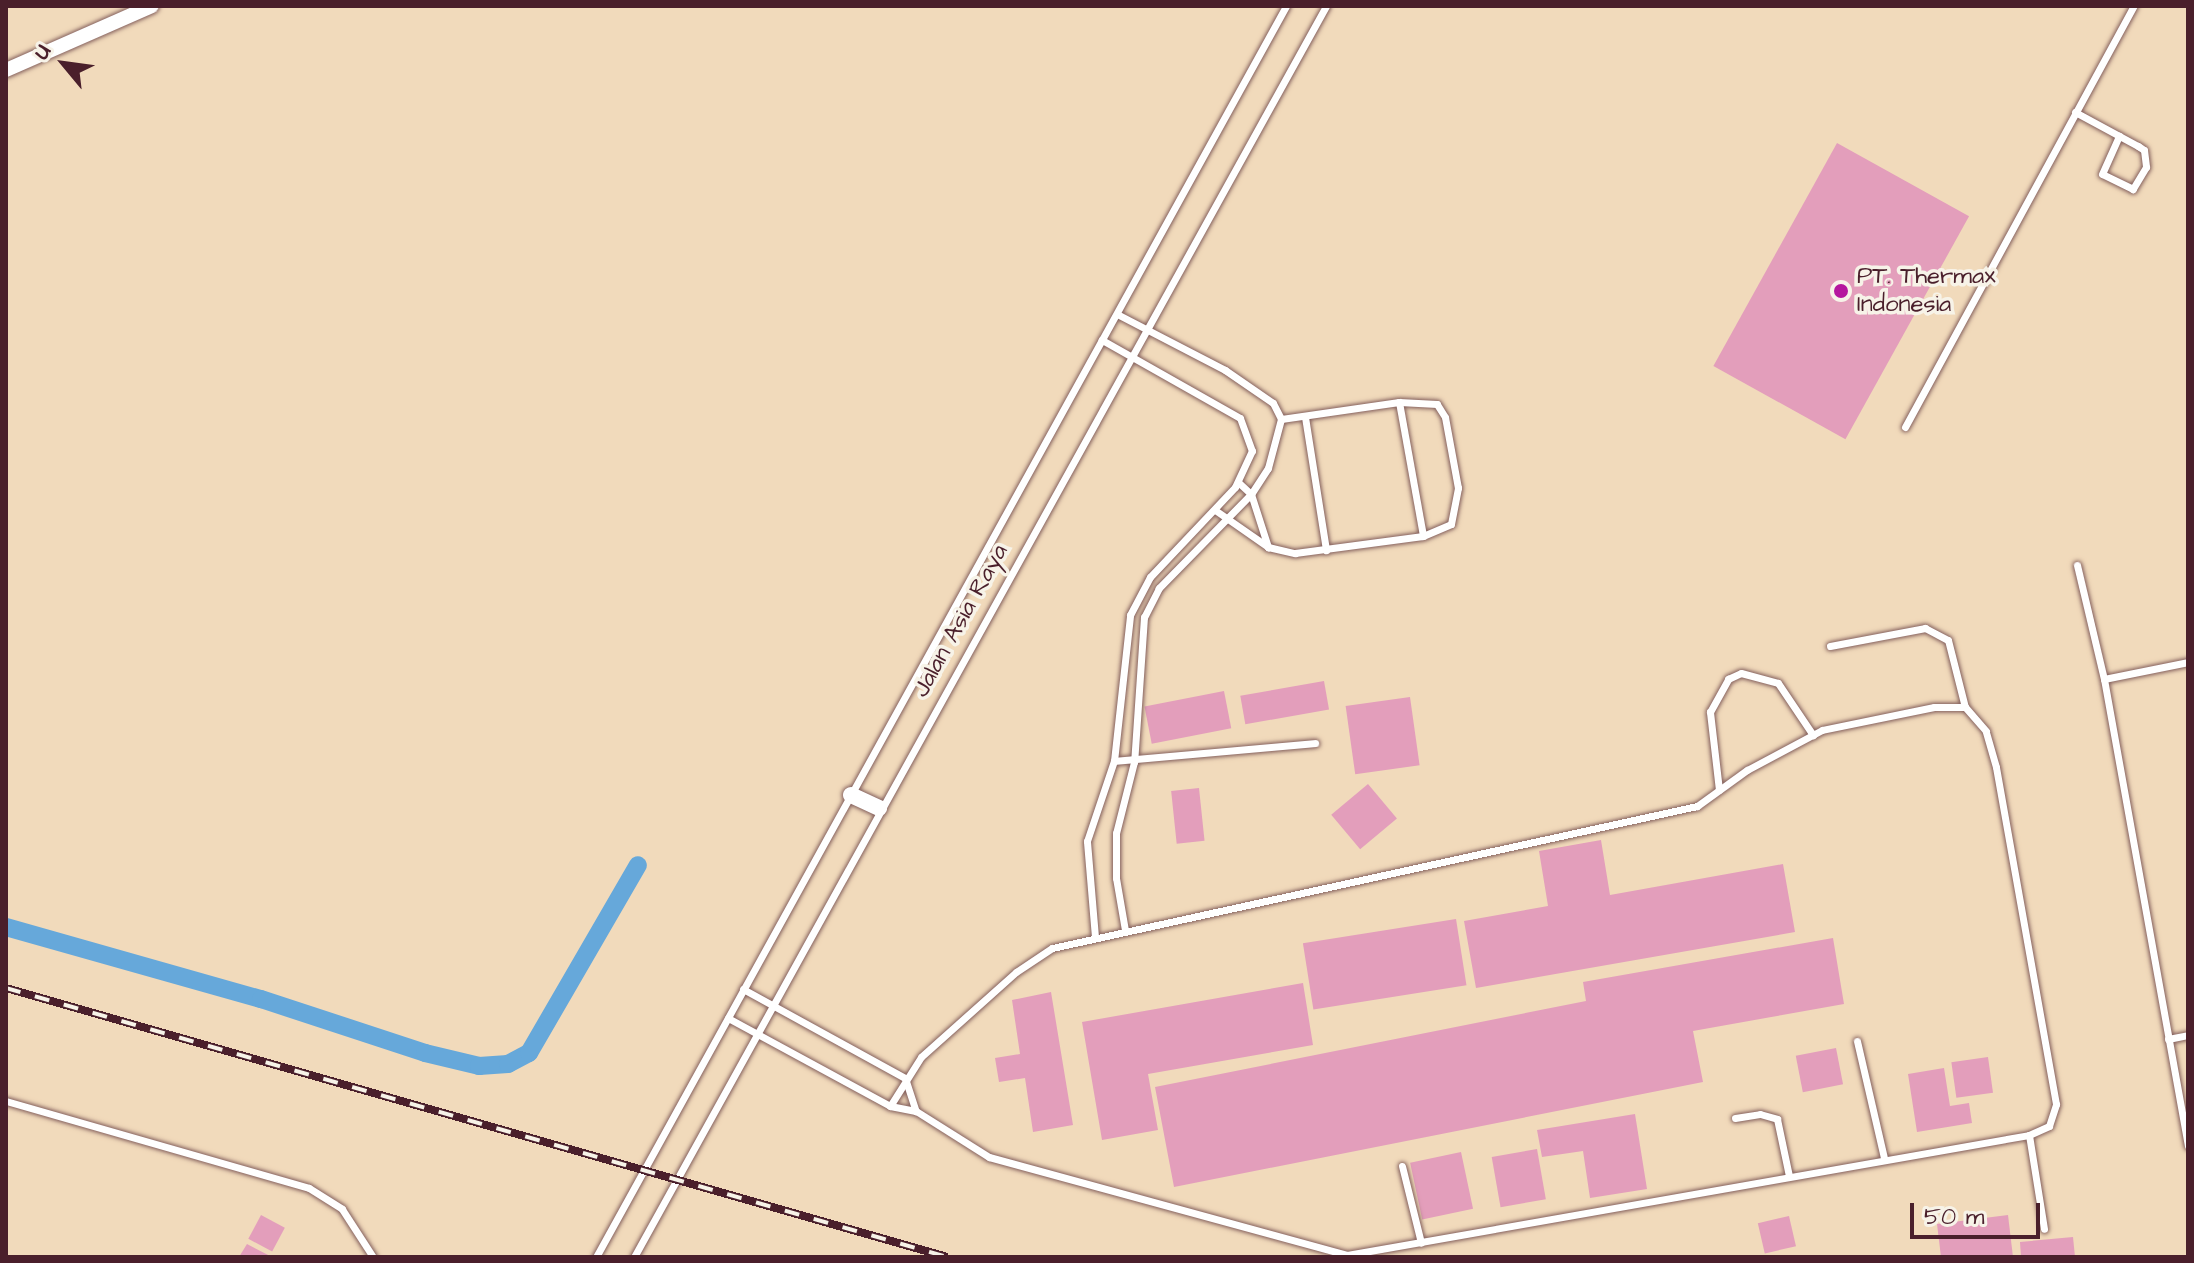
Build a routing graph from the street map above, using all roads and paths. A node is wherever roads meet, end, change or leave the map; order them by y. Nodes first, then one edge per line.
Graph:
1 (152, 6) edge
2 (1286, 6) edge
3 (1326, 6) edge
4 (2134, 6) edge
5 (6, 70) edge
6 (2075, 112) junction
7 (2119, 136) junction
8 (1117, 314) junction
9 (1147, 329) junction
10 (1102, 340) junction
11 (1133, 356) junction
12 (1399, 402) junction
13 (1305, 417) junction
14 (1281, 419) junction
15 (1905, 427) dead end
16 (1238, 482) junction
17 (1251, 494) junction
18 (1215, 510) junction
19 (1226, 522) junction
20 (1423, 536) junction
21 (1268, 547) junction
22 (1326, 550) junction
23 (2077, 565) dead end
24 (1830, 646) dead end
25 (2188, 662) edge
26 (2104, 679) junction
27 (1965, 707) junction
28 (1813, 735) junction
29 (1315, 743) dead end
30 (1114, 761) junction
31 (1134, 762) junction
32 (1719, 790) junction
33 (851, 795) junction
34 (879, 808) junction
35 (1125, 930) junction
36 (1095, 937) junction
37 (743, 989) junction
38 (771, 1005) junction
39 (728, 1018) junction
40 (756, 1033) junction
41 (2188, 1035) edge
42 (2168, 1039) junction
43 (1857, 1041) dead end
44 (905, 1078) junction
45 (6, 1101) edge
46 (890, 1106) junction
47 (916, 1111) junction
48 (1735, 1118) dead end
49 (2029, 1135) junction
50 (2188, 1145) edge
51 (1884, 1158) junction
52 (1402, 1166) dead end
53 (1789, 1176) junction
54 (2044, 1229) dead end
55 (1421, 1243) junction
56 (373, 1257) edge
57 (596, 1257) edge
58 (634, 1257) edge

1 - 5 street
2 - 8 lane, Jalan Asia Raya
3 - 9 lane, Jalan Asia Raya
4 - 6 lane
6 - 7 lane
6 - 15 lane
7 - 7 lane
8 - 9 lane
8 - 10 lane, Jalan Asia Raya
9 - 11 lane, Jalan Asia Raya
9 - 14 lane
10 - 11 lane
10 - 33 lane, Jalan Asia Raya
11 - 16 lane
11 - 34 lane, Jalan Asia Raya
12 - 13 lane
12 - 20 lane
12 - 20 lane
13 - 14 lane
13 - 22 lane
14 - 17 lane
16 - 17 lane
16 - 18 lane
17 - 19 lane
17 - 21 lane
18 - 19 lane
18 - 30 lane
19 - 21 lane
19 - 31 lane
20 - 22 lane
21 - 22 lane
23 - 26 lane
24 - 27 lane
25 - 26 lane
26 - 42 lane
27 - 28 lane
27 - 49 lane
28 - 32 lane
28 - 32 lane
29 - 31 lane
30 - 31 lane
30 - 36 lane
31 - 35 lane
32 - 35 lane
33 - 34 street
33 - 37 lane, Jalan Asia Raya
34 - 38 lane, Jalan Asia Raya
35 - 36 lane
36 - 44 lane
37 - 38 lane
37 - 39 lane, Jalan Asia Raya
38 - 40 lane, Jalan Asia Raya
38 - 44 lane
39 - 40 lane
39 - 57 lane, Jalan Asia Raya
40 - 46 lane
40 - 58 lane, Jalan Asia Raya
41 - 42 lane
42 - 50 lane
43 - 51 lane
44 - 46 lane
44 - 47 lane
45 - 56 lane
46 - 47 lane
47 - 55 lane
48 - 53 lane
49 - 51 lane
49 - 54 lane
51 - 53 lane
52 - 55 lane
53 - 55 lane

